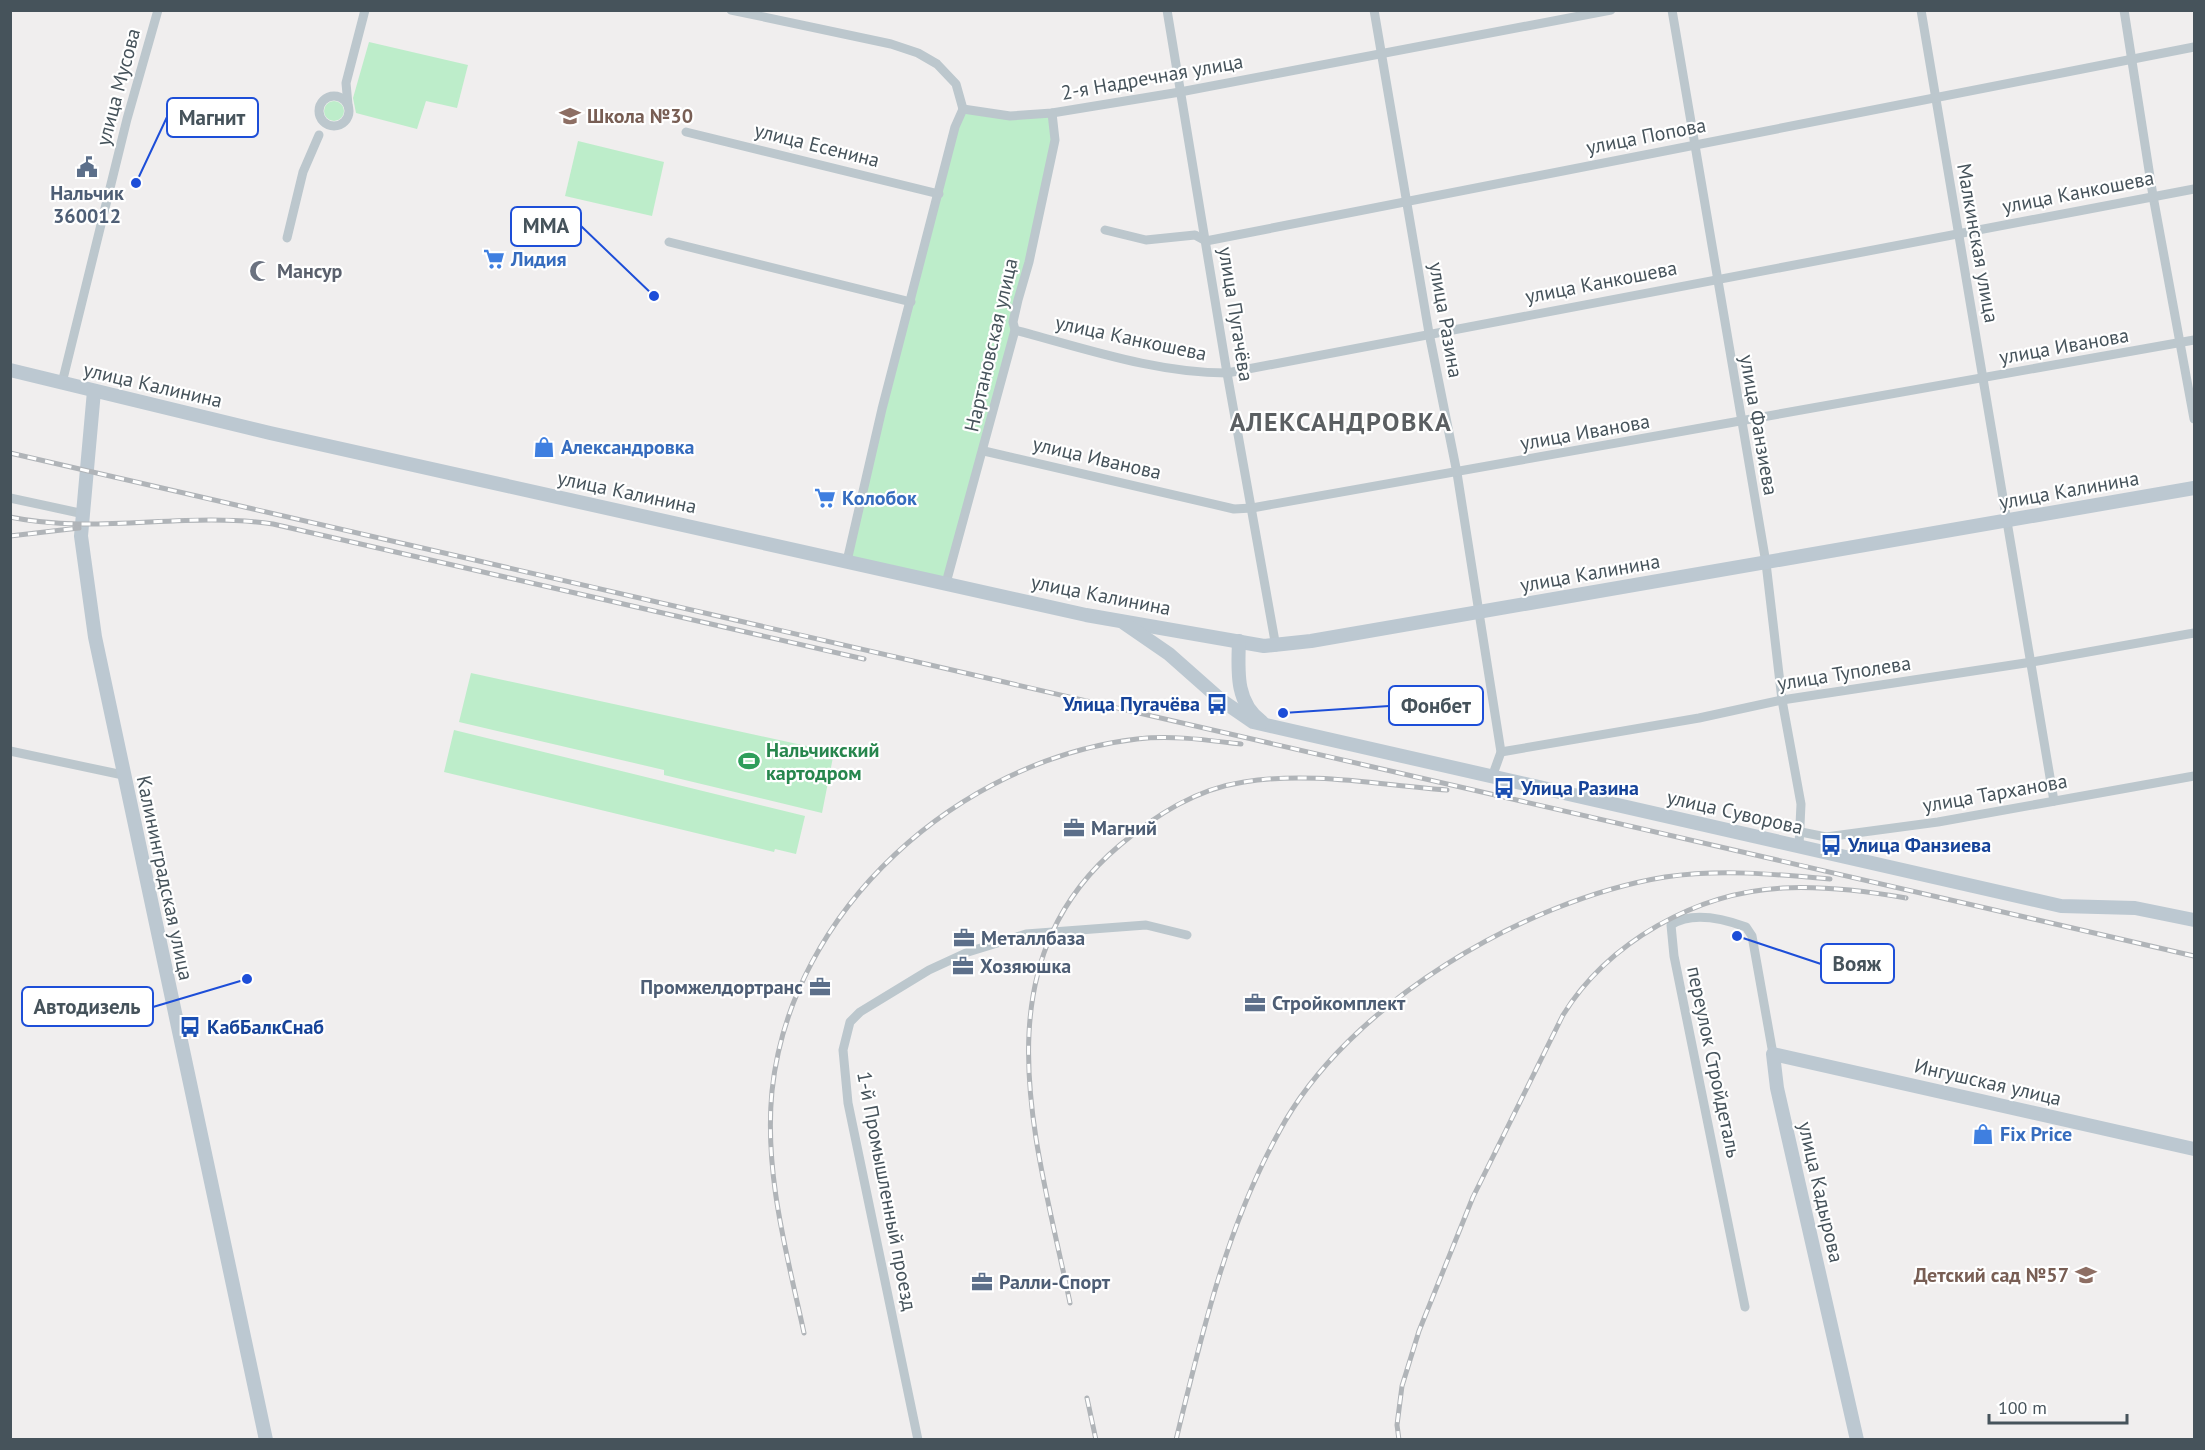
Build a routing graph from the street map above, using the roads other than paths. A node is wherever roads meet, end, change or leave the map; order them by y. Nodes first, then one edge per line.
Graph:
1 (158, 10) edge
2 (365, 10) edge
3 (731, 10) edge
4 (1167, 10) edge
5 (1374, 10) edge
6 (1611, 10) edge
7 (1672, 10) edge
8 (1921, 10) edge
9 (2124, 10) edge
10 (2194, 47) edge
11 (1381, 52) junction
12 (2132, 59) junction
13 (346, 83) junction
14 (1180, 92) junction
15 (335, 96) junction
16 (1935, 97) junction
17 (348, 105) junction
18 (963, 109) junction
19 (1052, 113) junction
20 (320, 116) junction
21 (333, 126) junction
22 (686, 132) dead end
23 (319, 135) junction
24 (1695, 145) junction
25 (2194, 189) edge
26 (939, 194) junction
27 (2153, 196) junction
28 (1408, 202) junction
29 (1105, 230) dead end
30 (1958, 233) junction
31 (287, 238) dead end
32 (1206, 241) junction
33 (669, 242) dead end
34 (1716, 278) junction
35 (911, 302) junction
36 (1015, 330) junction
37 (1430, 333) junction
38 (2194, 340) edge
39 (2181, 343) junction
40 (10, 370) edge
41 (1227, 373) junction
42 (1984, 378) junction
43 (62, 383) junction
44 (94, 391) junction
45 (2194, 419) edge
46 (1740, 422) junction
47 (984, 451) junction
48 (1457, 473) junction
49 (2194, 488) edge
50 (10, 498) edge
51 (1252, 508) junction
52 (84, 514) junction
53 (2007, 520) junction
54 (847, 561) junction
55 (1766, 563) junction
56 (946, 583) junction
57 (1477, 613) junction
58 (1120, 620) junction
59 (2194, 633) edge
60 (1239, 641) junction
61 (1276, 647) junction
62 (2032, 662) junction
63 (1782, 700) junction
64 (1269, 726) junction
65 (10, 751) edge
66 (1501, 752) junction
67 (123, 775) junction
68 (2194, 776) edge
69 (1492, 777) junction
70 (2054, 801) junction
71 (1800, 839) junction
72 (2194, 920) edge
73 (1187, 935) dead end
74 (1754, 951) joint
75 (1773, 1054) junction
76 (2194, 1149) edge
77 (1745, 1307) dead end
78 (266, 1440) edge
79 (918, 1440) edge
80 (1857, 1440) edge

1 - 43 street, улица Мусова
2 - 13 street
3 - 18 street
4 - 14 street, улица Пугачёва
5 - 11 street, улица Разина
6 - 11 street, 2-я Надречная улица
7 - 24 street, улица Фанзиева
8 - 16 street, Малкинская улица
9 - 12 street
10 - 12 street, улица Попова
11 - 14 street, 2-я Надречная улица
11 - 28 street, улица Разина
12 - 16 street, улица Попова
12 - 27 street
13 - 15 street
13 - 17 street
14 - 19 street, 2-я Надречная улица
14 - 32 street, улица Пугачёва
15 - 17 street
15 - 20 street
16 - 24 street, улица Попова
16 - 30 street, Малкинская улица
17 - 21 street
18 - 19 street, 2-я Надречная улица
18 - 26 street
19 - 36 street, Нартановская улица
20 - 21 street
20 - 23 street
21 - 23 street
22 - 26 street, улица Есенина
23 - 31 street
24 - 28 street, улица Попова
24 - 34 street, улица Фанзиева
25 - 27 street, улица Канкошева
26 - 35 street
27 - 30 street, улица Канкошева
27 - 39 street
28 - 32 street, улица Попова
28 - 37 street, улица Разина
29 - 32 street, улица Попова
30 - 34 street, улица Канкошева
30 - 42 street, Малкинская улица
32 - 41 street, улица Пугачёва
33 - 35 street
34 - 37 street, улица Канкошева
34 - 46 street, улица Фанзиева
35 - 54 street
36 - 41 street, улица Канкошева
36 - 47 street, Нартановская улица
37 - 41 street, улица Канкошева
37 - 48 street, улица Разина
38 - 39 street, улица Иванова
39 - 42 street, улица Иванова
39 - 45 street
40 - 43 street, улица Калинина
41 - 51 street, улица Пугачёва
42 - 46 street, улица Иванова
42 - 53 street, Малкинская улица
43 - 44 street, улица Калинина
44 - 52 street, Калининградская улица
44 - 54 street, улица Калинина
46 - 48 street, улица Иванова
46 - 55 street, улица Фанзиева
47 - 51 street, улица Иванова
47 - 56 street, Нартановская улица
48 - 51 street, улица Иванова
48 - 57 street, улица Разина
49 - 53 street, улица Калинина
50 - 52 street
51 - 61 street, улица Пугачёва
52 - 67 street, Калининградская улица
53 - 55 street, улица Калинина
53 - 62 street, Малкинская улица
54 - 56 street, улица Калинина
55 - 57 street, улица Калинина
55 - 63 street, улица Фанзиева
56 - 58 street, улица Калинина
57 - 61 street, улица Калинина
57 - 66 street, улица Разина
58 - 60 street, улица Калинина
58 - 64 street, улица Суворова
59 - 62 street, улица Туполева
60 - 61 street, улица Калинина
60 - 64 street
62 - 63 street, улица Туполева
62 - 70 street, Малкинская улица
63 - 66 street, улица Туполева
63 - 71 street, улица Фанзиева
64 - 69 street, улица Суворова
65 - 67 street
66 - 69 street, улица Разина
67 - 78 street, Калининградская улица
68 - 70 street, улица Тарханова
69 - 71 street, улица Суворова
70 - 71 street, улица Тарханова
71 - 72 street, улица Суворова
73 - 79 street, 1-й Промышленный проезд
74 - 75 street, улица Кадырова
74 - 77 street, переулок Стройдеталь
75 - 76 street, Ингушская улица
75 - 80 street, улица Кадырова

